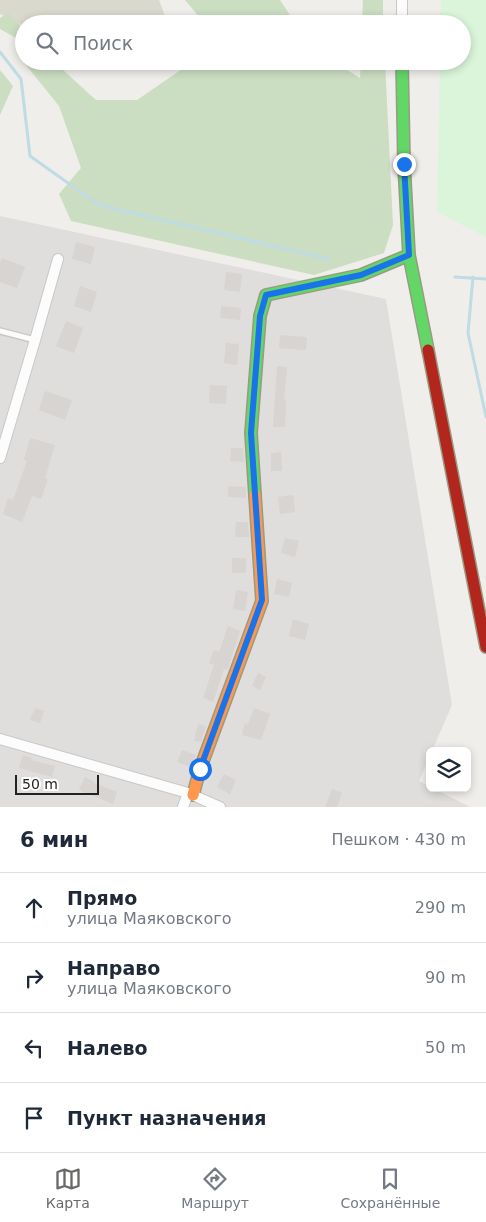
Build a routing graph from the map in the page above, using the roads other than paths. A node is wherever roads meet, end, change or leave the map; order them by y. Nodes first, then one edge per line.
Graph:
1 (402, 0) edge
2 (402, 15) edge
3 (402, 70) edge
4 (409, 255) junction
5 (58, 258) dead end
6 (0, 331) edge
7 (36, 340) junction
8 (0, 458) edge
9 (486, 647) edge
10 (0, 738) edge
11 (190, 794) junction
12 (183, 807) edge
13 (220, 807) edge

1 - 2 street
3 - 4 street
4 - 9 street
4 - 11 street
5 - 7 street
6 - 7 lane
7 - 8 street
10 - 11 street
11 - 12 street
11 - 13 street

